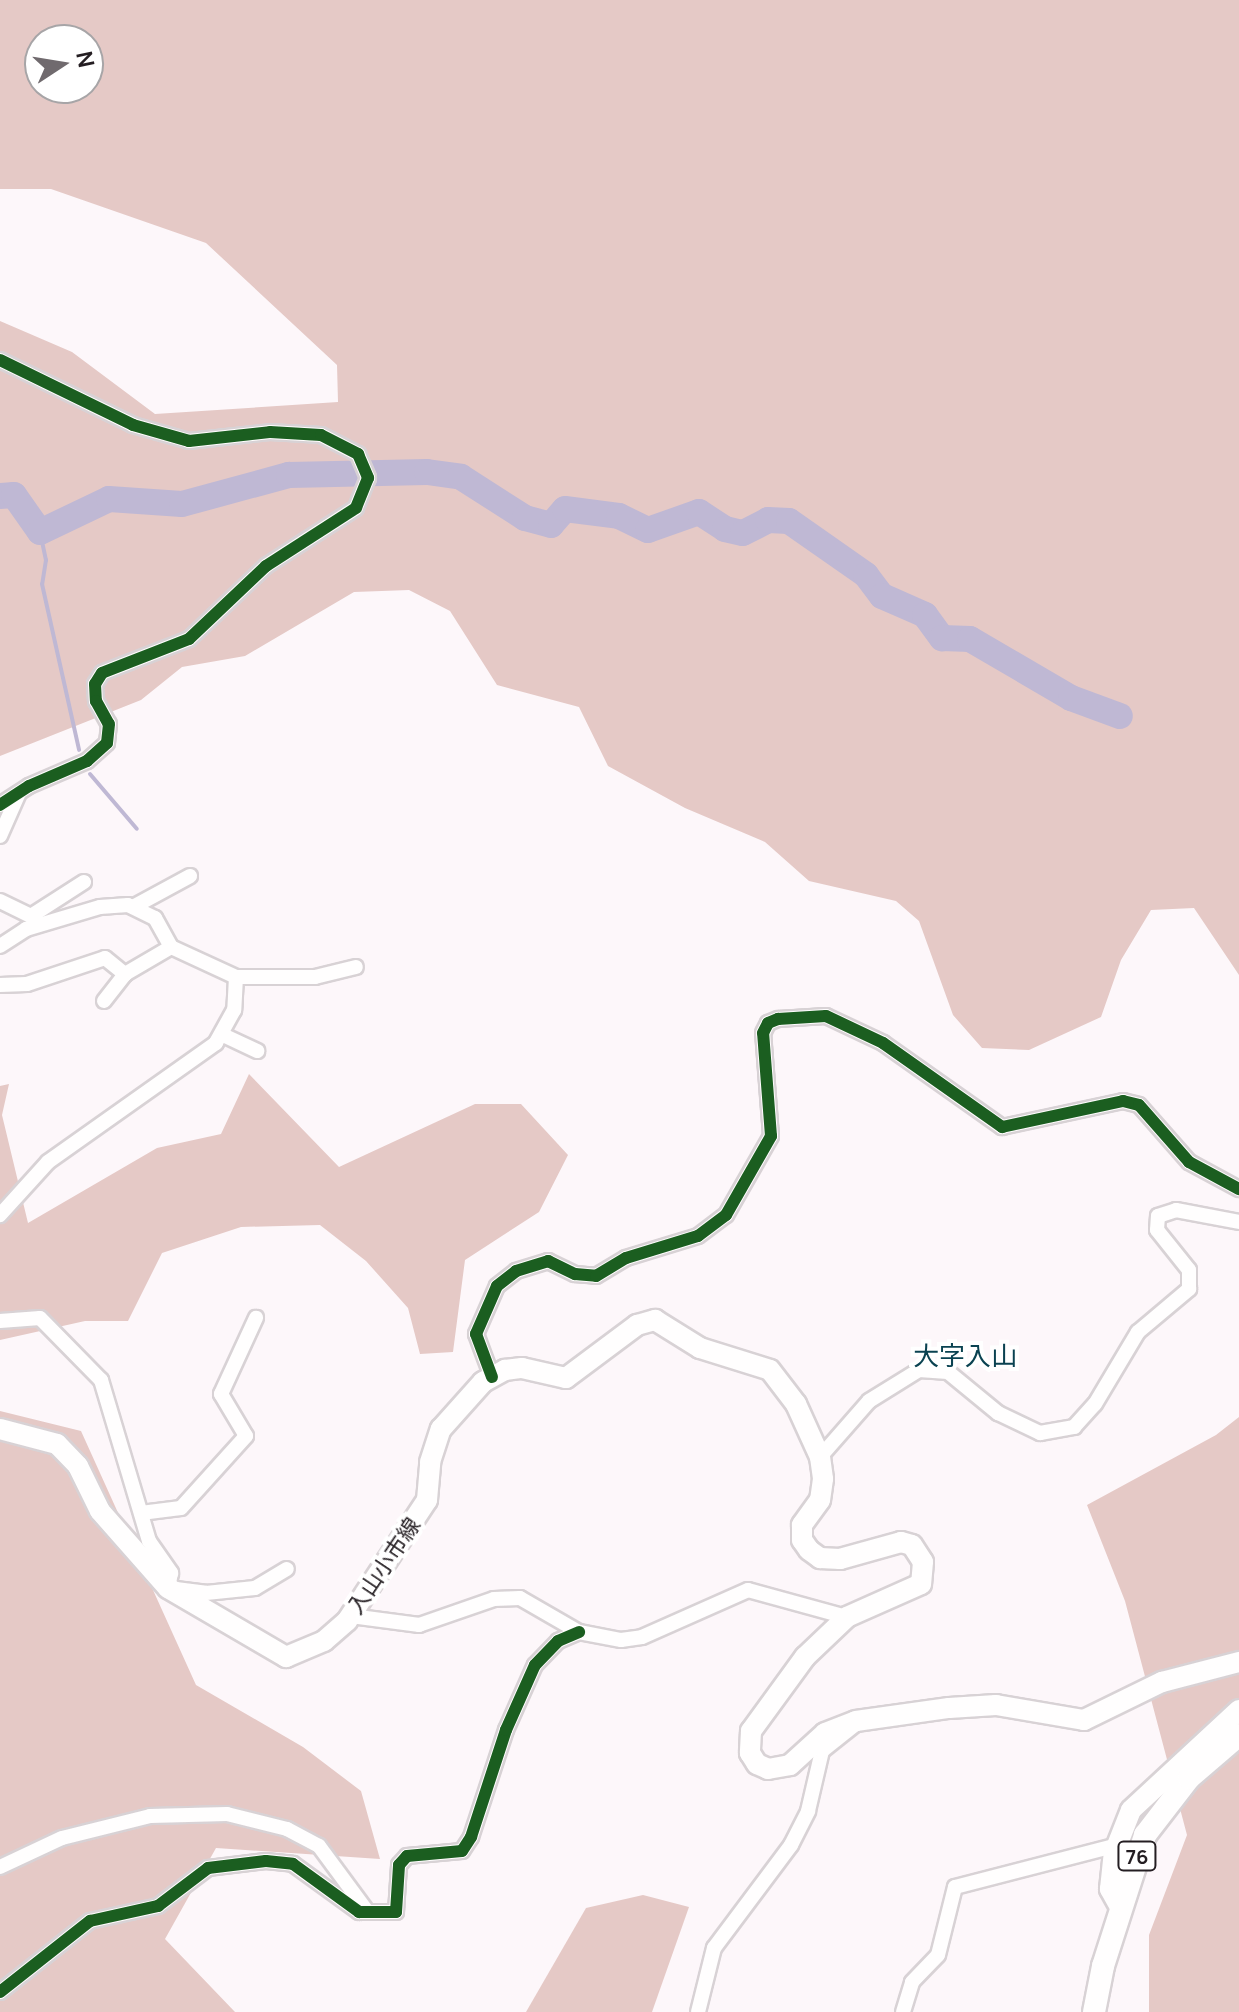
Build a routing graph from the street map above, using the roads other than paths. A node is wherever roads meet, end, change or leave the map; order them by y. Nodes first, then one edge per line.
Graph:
1 (0, 360) edge
2 (19, 793) junction
3 (0, 805) edge
4 (0, 836) edge
5 (190, 876) dead end
6 (84, 882) dead end
7 (0, 901) edge
8 (133, 907) junction
9 (0, 946) edge
10 (171, 947) junction
11 (356, 967) dead end
12 (125, 974) junction
13 (236, 977) junction
14 (0, 985) edge
15 (104, 1001) dead end
16 (223, 1035) junction
17 (258, 1051) dead end
18 (1239, 1189) edge
19 (0, 1215) edge
20 (1239, 1222) edge
21 (256, 1318) dead end
22 (0, 1321) edge
23 (492, 1377) junction
24 (0, 1429) edge
25 (820, 1457) junction
26 (141, 1513) junction
27 (287, 1569) dead end
28 (168, 1588) junction
29 (351, 1616) junction
30 (847, 1617) junction
31 (579, 1632) junction
32 (1239, 1662) edge
33 (1239, 1710) edge
34 (856, 1721) junction
35 (1239, 1735) edge
36 (1117, 1845) junction
37 (0, 1867) edge
38 (1121, 1909) junction
39 (371, 1916) junction
40 (0, 1992) edge
41 (698, 2012) edge
42 (903, 2012) edge
43 (1094, 2012) edge

1 - 2 street
2 - 3 street
2 - 4 street
5 - 8 street
6 - 7 street
8 - 9 street
8 - 10 street
10 - 12 street
10 - 13 street
11 - 13 street
12 - 14 street
12 - 15 street
13 - 16 street
16 - 17 street
16 - 19 street
18 - 23 street
20 - 25 street
21 - 26 street
22 - 26 street
23 - 25 main road
23 - 29 main road, 入山小市線
24 - 28 main road, 入山小市線
25 - 30 main road
26 - 28 street
27 - 28 street
28 - 29 main road, 入山小市線
29 - 31 street
30 - 31 street
30 - 34 main road
31 - 39 street
32 - 34 main road
33 - 36 main road
34 - 41 street
35 - 38 main road, 76
36 - 38 main road
36 - 42 street
37 - 39 street
38 - 43 main road, 76
39 - 40 street

